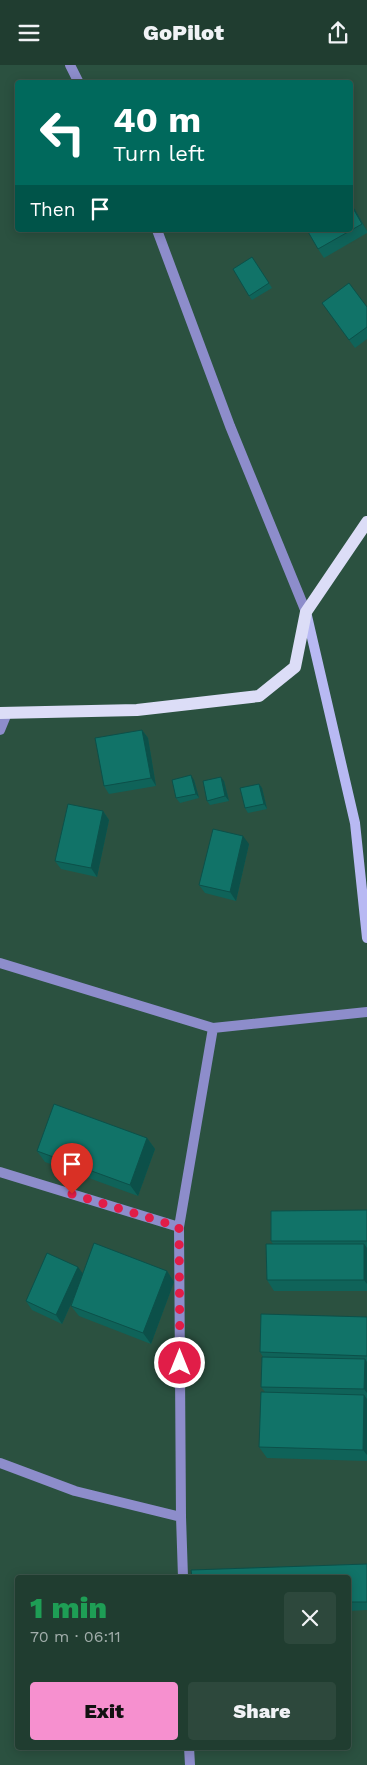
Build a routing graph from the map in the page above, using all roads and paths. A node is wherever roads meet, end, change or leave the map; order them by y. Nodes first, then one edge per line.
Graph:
1 (70, 65) edge
2 (78, 80) edge
3 (158, 232) edge
4 (367, 522) edge
5 (306, 612) junction
6 (4, 713) edge
7 (0, 730) edge
8 (367, 938) edge
9 (0, 963) edge
10 (367, 1012) edge
11 (213, 1028) junction
12 (0, 1172) edge
13 (179, 1227) junction
14 (0, 1463) edge
15 (181, 1517) junction
16 (183, 1575) edge
17 (189, 1750) edge
18 (190, 1765) edge

1 - 2 street
3 - 5 street
4 - 5 main road
5 - 6 main road
5 - 8 street
6 - 7 street
9 - 11 street
10 - 11 street
11 - 13 street
12 - 13 street
13 - 15 street
14 - 15 street
15 - 16 street
17 - 18 street

